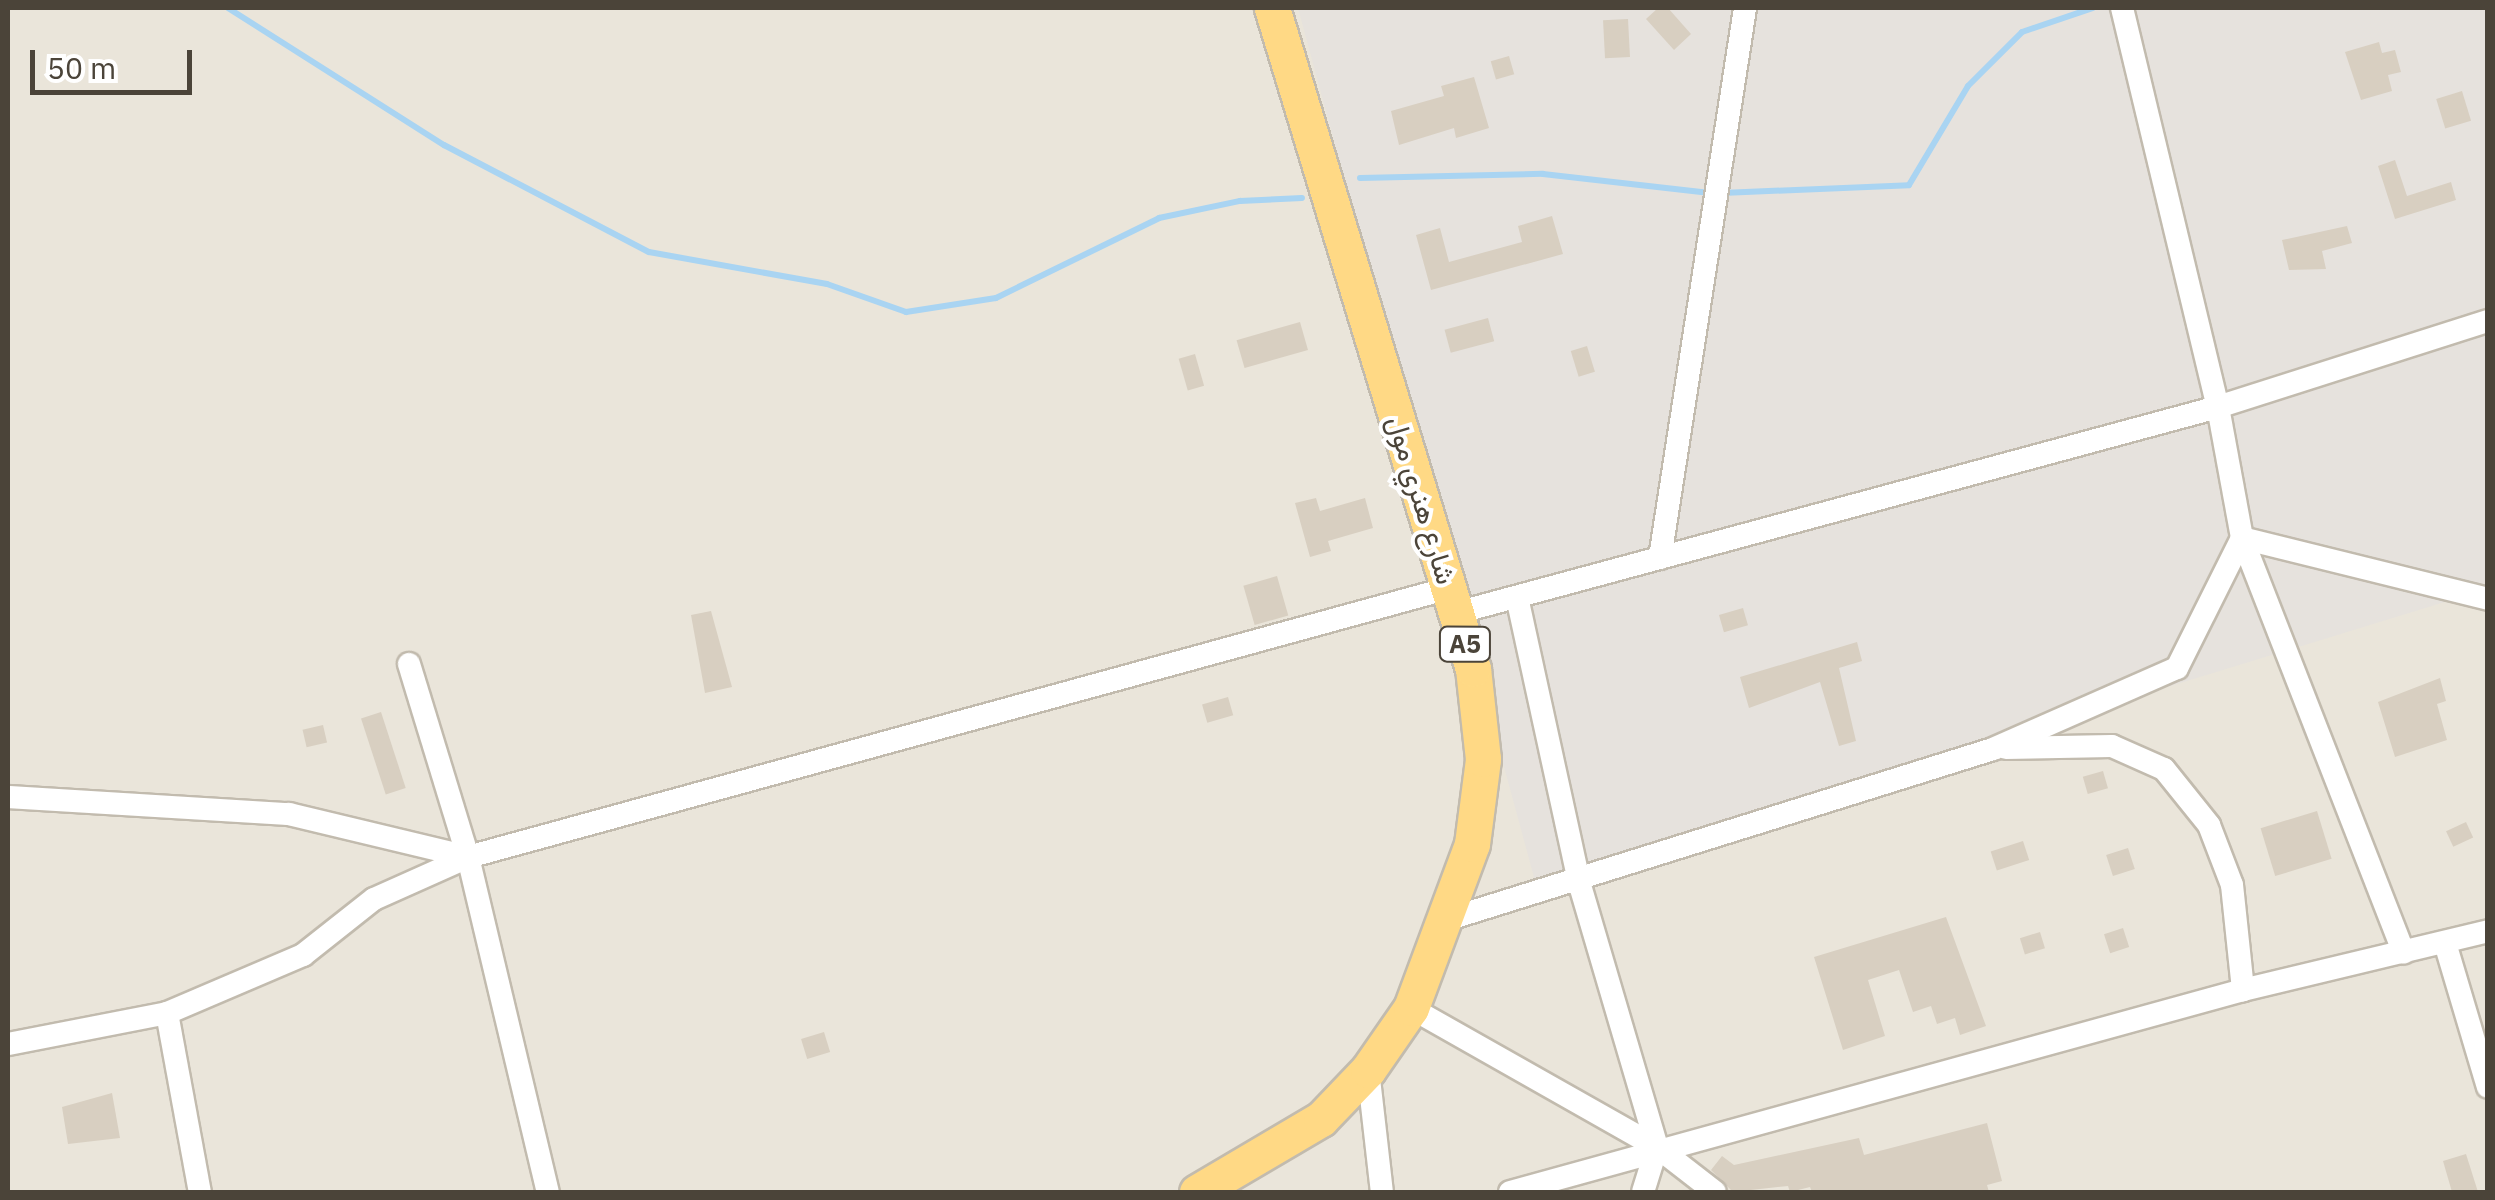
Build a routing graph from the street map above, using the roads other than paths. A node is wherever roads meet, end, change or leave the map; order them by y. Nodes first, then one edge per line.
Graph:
1 (1272, 8) edge
2 (1745, 8) edge
3 (2122, 8) edge
4 (2488, 320) edge
5 (2218, 407) junction
6 (2242, 538) junction
7 (1660, 558) junction
8 (1518, 597) junction
9 (2488, 598) edge
10 (1453, 600) junction
11 (409, 664) dead end
12 (1993, 749) junction
13 (8, 797) edge
14 (468, 857) junction
15 (1579, 882) junction
16 (1449, 919) junction
17 (2488, 931) edge
18 (2445, 943) junction
19 (2404, 952) junction
20 (2244, 990) junction
21 (1411, 1008) junction
22 (168, 1013) junction
23 (8, 1044) edge
24 (1368, 1070) junction
25 (2488, 1087) edge
26 (1658, 1147) junction
27 (200, 1192) edge
28 (548, 1192) edge
29 (1197, 1192) edge
30 (1382, 1192) edge
31 (1510, 1192) edge
32 (1643, 1192) edge
33 (1715, 1192) edge

1 - 10 highway, شارع هنري مول / A5
2 - 7 street
3 - 5 street
4 - 5 street
5 - 6 street
5 - 7 street
6 - 9 street
6 - 12 street
6 - 19 street
7 - 8 street
8 - 10 street
8 - 15 street
10 - 14 street
10 - 16 highway, شارع هنري مول / A5
11 - 14 street
12 - 15 street
12 - 20 street
13 - 14 street
14 - 22 street
14 - 28 street
15 - 16 street
15 - 26 street
16 - 21 highway, شارع هنري مول / A5
17 - 18 street
18 - 19 street
18 - 25 street
19 - 20 street
20 - 26 street
21 - 24 highway, شارع هنري مول / A5
21 - 26 street
22 - 23 street
22 - 27 street
24 - 29 highway, شارع هنري مول / A5
24 - 30 street
26 - 31 street
26 - 32 street
26 - 33 street

